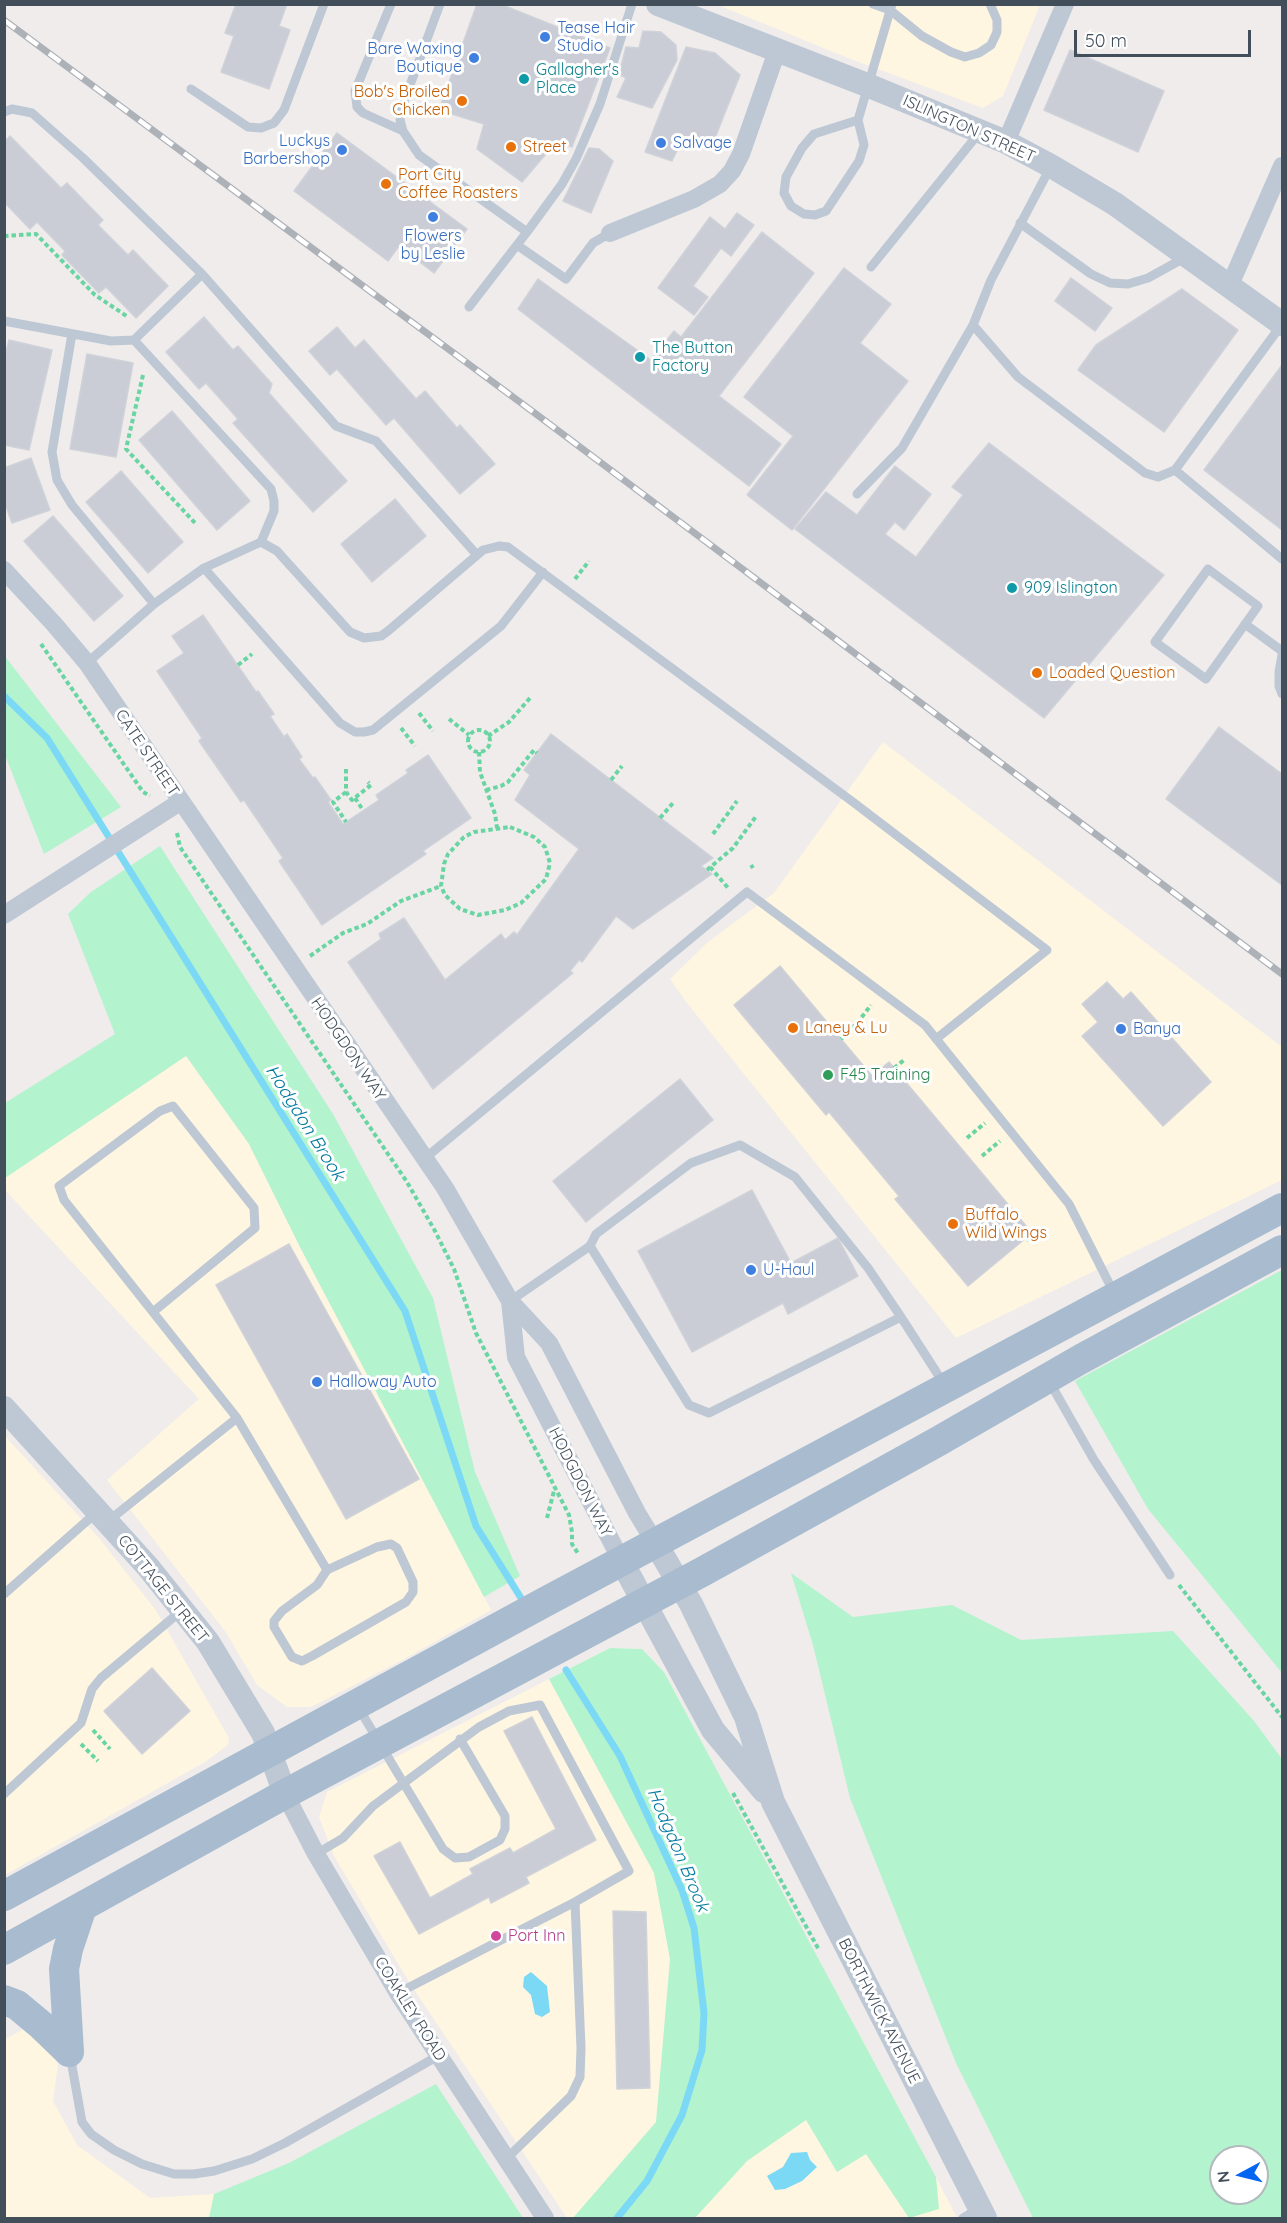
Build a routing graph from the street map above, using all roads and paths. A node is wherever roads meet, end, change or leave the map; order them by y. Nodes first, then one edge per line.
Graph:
1 (324, 4) edge
2 (391, 4) edge
3 (440, 4) edge
4 (632, 4) edge
5 (658, 4) edge
6 (873, 4) edge
7 (990, 4) edge
8 (1065, 4) edge
9 (891, 7) edge
10 (777, 51) junction
11 (867, 85) junction
12 (191, 89) dead end
13 (4, 112) edge
14 (858, 120) junction
15 (403, 130) junction
16 (981, 131) junction
17 (1006, 142) junction
18 (1051, 166) junction
19 (1282, 166) edge
20 (1020, 223) junction
21 (526, 232) junction
22 (610, 233) joint
23 (4, 236) edge
24 (517, 245) junction
25 (1188, 256) junction
26 (871, 267) dead end
27 (202, 274) junction
28 (1230, 285) junction
29 (469, 308) dead end
30 (128, 317) dead end
31 (4, 321) edge
32 (1282, 323) edge
33 (973, 325) junction
34 (72, 334) junction
35 (134, 340) junction
36 (143, 375) dead end
37 (1175, 470) junction
38 (857, 494) dead end
39 (195, 523) dead end
40 (261, 542) junction
41 (477, 555) junction
42 (1282, 559) edge
43 (589, 561) dead end
44 (204, 568) junction
45 (4, 570) edge
46 (543, 572) junction
47 (575, 579) dead end
48 (154, 604) junction
49 (1245, 624) junction
50 (39, 641) dead end
51 (1282, 653) edge
52 (252, 654) dead end
53 (87, 663) junction
54 (238, 665) dead end
55 (1282, 694) edge
56 (530, 698) dead end
57 (418, 712) dead end
58 (449, 718) dead end
59 (400, 727) dead end
60 (434, 731) dead end
61 (469, 735) junction
62 (488, 735) junction
63 (416, 746) dead end
64 (479, 752) junction
65 (537, 753) dead end
66 (622, 766) dead end
67 (346, 769) dead end
68 (610, 780) dead end
69 (368, 782) dead end
70 (486, 790) junction
71 (346, 792) junction
72 (152, 797) dead end
73 (355, 798) junction
74 (737, 801) dead end
75 (180, 802) junction
76 (673, 803) dead end
77 (363, 810) dead end
78 (757, 815) dead end
79 (660, 818) dead end
80 (346, 822) dead end
81 (497, 828) junction
82 (713, 834) dead end
83 (178, 837) dead end
84 (441, 886) junction
85 (729, 889) dead end
86 (4, 915) edge
87 (307, 959) dead end
88 (873, 1003) dead end
89 (841, 1039) dead end
90 (936, 1039) junction
91 (904, 1060) dead end
92 (894, 1068) dead end
93 (986, 1122) dead end
94 (967, 1138) dead end
95 (1000, 1141) dead end
96 (982, 1156) dead end
97 (424, 1159) junction
98 (1282, 1208) edge
99 (590, 1246) junction
100 (1282, 1250) edge
101 (1117, 1298) junction
102 (510, 1300) junction
103 (153, 1312) junction
104 (901, 1317) junction
105 (1047, 1378) junction
106 (947, 1388) junction
107 (4, 1408) edge
108 (237, 1418) junction
109 (555, 1486) junction
110 (103, 1517) junction
111 (548, 1518) dead end
112 (572, 1544) dead end
113 (656, 1544) junction
114 (622, 1562) junction
115 (327, 1570) junction
116 (1170, 1575) joint
117 (680, 1584) junction
118 (4, 1594) edge
119 (645, 1602) junction
120 (183, 1610) junction
121 (357, 1705) junction
122 (1282, 1716) edge
123 (81, 1723) junction
124 (71, 1734) junction
125 (460, 1739) junction
126 (380, 1743) junction
127 (110, 1749) dead end
128 (270, 1752) junction
129 (98, 1761) dead end
130 (403, 1783) junction
131 (732, 1791) dead end
132 (4, 1794) edge
133 (285, 1794) junction
134 (774, 1802) junction
135 (316, 1854) junction
136 (4, 1896) edge
137 (575, 1902) junction
138 (82, 1907) junction
139 (4, 1950) edge
140 (821, 1954) dead end
141 (398, 1993) junction
142 (4, 2000) edge
143 (69, 2052) junction
144 (438, 2056) junction
145 (506, 2159) junction
146 (976, 2215) edge
147 (545, 2218) edge

1 - 12 lane
2 - 15 lane
3 - 15 lane
4 - 21 lane
5 - 10 street, ISLINGTON STREET
6 - 9 lane
7 - 9 lane
8 - 17 street
9 - 11 lane
10 - 11 street, ISLINGTON STREET
10 - 22 street
11 - 14 lane
11 - 16 street, ISLINGTON STREET
13 - 27 lane
14 - 14 lane
15 - 21 lane
16 - 17 street, ISLINGTON STREET
16 - 26 lane
17 - 18 street, ISLINGTON STREET
18 - 20 lane
18 - 25 street, ISLINGTON STREET
19 - 28 street
20 - 25 lane
20 - 33 lane
21 - 24 lane
22 - 24 lane
23 - 30 path
24 - 29 lane
25 - 28 street, ISLINGTON STREET
27 - 35 lane
27 - 41 lane
28 - 32 street, ISLINGTON STREET
31 - 34 lane
32 - 37 lane
33 - 37 lane
33 - 38 lane
34 - 35 lane
34 - 48 lane
35 - 40 lane
36 - 39 path
37 - 42 lane
40 - 41 lane
40 - 44 lane
41 - 46 lane
43 - 47 path
44 - 46 lane
44 - 48 lane
45 - 53 street, CATE STREET
46 - 90 lane
48 - 53 lane
49 - 49 lane
49 - 51 lane
50 - 72 path
51 - 55 lane
52 - 54 path
53 - 75 street, CATE STREET
56 - 62 path
57 - 60 path
58 - 61 path
59 - 63 path
61 - 62 path
61 - 64 path
62 - 64 path
64 - 70 path
65 - 70 path
66 - 68 path
67 - 71 path
69 - 73 path
70 - 81 path
71 - 73 path
71 - 80 path
73 - 77 path
74 - 82 path
75 - 86 street, CATE STREET
75 - 97 street, HODGDON WAY
76 - 79 path
78 - 85 path
81 - 84 path
81 - 84 path
83 - 109 path
84 - 87 path
88 - 89 path
90 - 97 lane
90 - 101 lane
91 - 92 path
93 - 94 path
95 - 96 path
97 - 102 street, HODGDON WAY
98 - 101 main road
99 - 102 lane
99 - 104 lane
99 - 104 lane
100 - 105 main road
101 - 106 main road
102 - 113 street, HODGDON WAY
102 - 114 street, HODGDON WAY
103 - 103 lane
103 - 108 lane
104 - 106 lane
105 - 116 lane
105 - 117 main road
106 - 113 main road
107 - 110 street, COTTAGE STREET
108 - 110 lane
108 - 115 lane
109 - 111 path
109 - 112 path
110 - 118 lane
110 - 120 street, COTTAGE STREET
113 - 114 main road
113 - 117 street, BORTHWICK AVENUE
114 - 119 street, BORTHWICK AVENUE
114 - 121 main road
115 - 115 lane
116 - 122 path
117 - 119 main road
117 - 134 street, BORTHWICK AVENUE
119 - 126 main road
119 - 134 street, BORTHWICK AVENUE
120 - 123 lane
120 - 128 street, COTTAGE STREET
121 - 126 lane
121 - 128 main road
123 - 124 lane
123 - 127 path
124 - 129 path
124 - 132 lane
125 - 130 lane
125 - 130 lane
125 - 137 lane
126 - 130 lane
126 - 133 main road
128 - 133 street, COTTAGE STREET
128 - 136 main road
130 - 135 lane
131 - 140 path
133 - 135 street, COAKLEY ROAD
133 - 138 main road
134 - 146 street, BORTHWICK AVENUE
135 - 141 street, COAKLEY ROAD
137 - 141 lane
137 - 145 lane
138 - 139 main road
138 - 143 main road
141 - 144 street, COAKLEY ROAD
142 - 143 main road
143 - 144 lane
144 - 145 street, COAKLEY ROAD
145 - 147 street, COAKLEY ROAD

